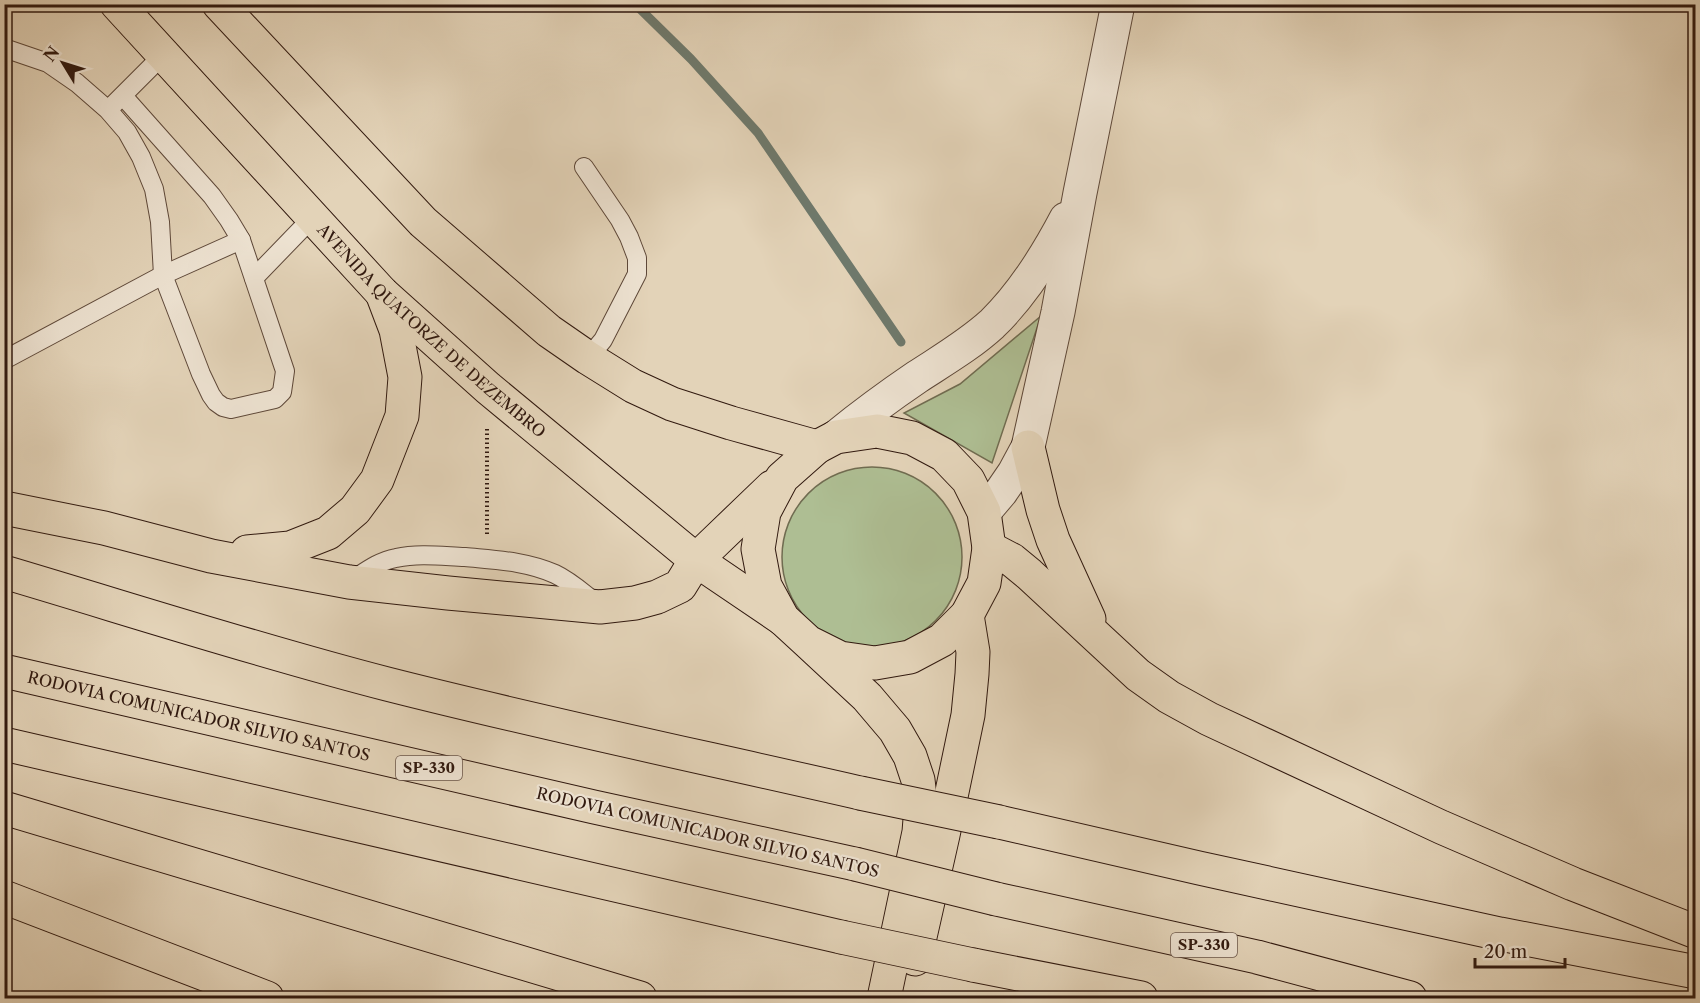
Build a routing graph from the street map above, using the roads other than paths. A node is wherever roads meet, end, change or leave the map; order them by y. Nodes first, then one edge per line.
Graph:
1 (117, 4) edge
2 (219, 4) edge
3 (1119, 4) edge
4 (4, 48) edge
5 (164, 54) junction
6 (123, 96) junction
7 (108, 110) junction
8 (584, 167) dead end
9 (1080, 193) junction
10 (313, 217) junction
11 (241, 240) junction
12 (163, 275) junction
13 (254, 278) junction
14 (382, 293) junction
15 (588, 358) junction
16 (4, 360) edge
17 (826, 442) junction
18 (1028, 447) junction
19 (782, 478) junction
20 (4, 508) edge
21 (984, 512) junction
22 (989, 548) junction
23 (211, 556) junction
24 (696, 560) junction
25 (4, 572) edge
26 (349, 582) junction
27 (600, 607) junction
28 (967, 615) junction
29 (783, 619) junction
30 (1099, 640) junction
31 (807, 642) junction
32 (4, 671) edge
33 (4, 744) edge
34 (4, 808) edge
35 (4, 897) edge
36 (1695, 932) edge
37 (1695, 972) edge
38 (267, 999) edge
39 (640, 999) edge
40 (884, 999) edge
41 (906, 999) edge
42 (1141, 999) edge
43 (1410, 999) edge

1 - 5 main road, AVENIDA QUATORZE DE DEZEMBRO
2 - 15 main road
3 - 9 street
4 - 7 lane
5 - 6 lane
5 - 10 main road, AVENIDA QUATORZE DE DEZEMBRO
6 - 7 lane
6 - 11 lane
7 - 12 lane
8 - 15 lane
9 - 17 street
9 - 18 street
10 - 13 lane
10 - 14 main road, AVENIDA QUATORZE DE DEZEMBRO
11 - 12 lane
11 - 13 lane
12 - 13 lane
12 - 16 lane
14 - 23 main road
14 - 24 main road, AVENIDA QUATORZE DE DEZEMBRO
15 - 17 main road
17 - 19 main road
17 - 21 main road
18 - 21 street
18 - 30 main road
19 - 24 main road
19 - 29 main road
20 - 23 main road
21 - 22 main road
22 - 28 main road
22 - 30 main road
23 - 26 main road
24 - 27 main road
24 - 29 main road, AVENIDA QUATORZE DE DEZEMBRO
25 - 37 main road, bridge
26 - 27 main road
26 - 27 lane
28 - 31 main road
28 - 41 main road
29 - 31 main road
30 - 36 main road
31 - 40 main road
32 - 43 main road, RODOVIA COMUNICADOR SILVIO SANTOS / SP-330, bridge
33 - 42 main road, bridge
34 - 39 main road
35 - 38 main road

